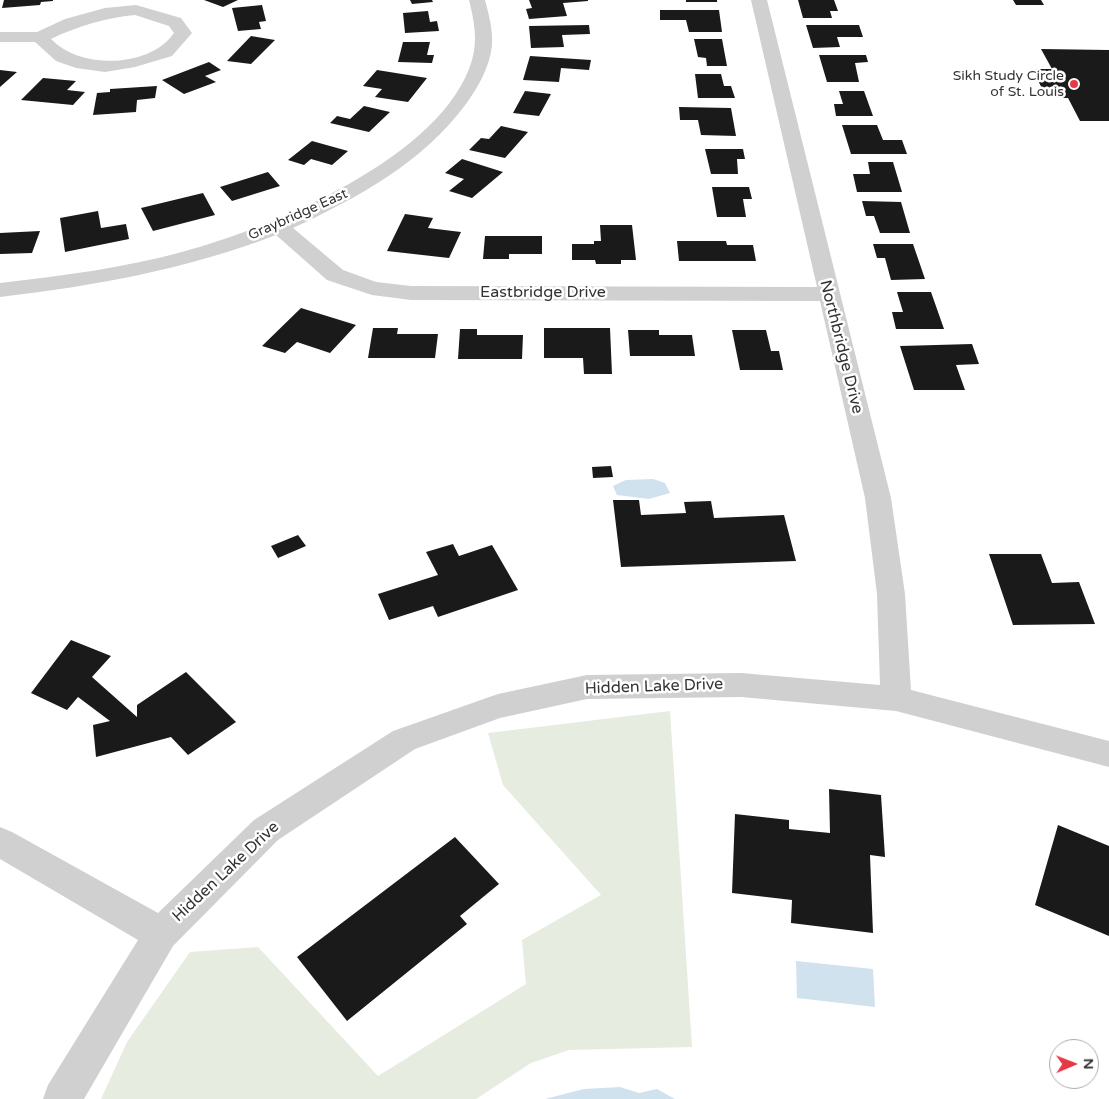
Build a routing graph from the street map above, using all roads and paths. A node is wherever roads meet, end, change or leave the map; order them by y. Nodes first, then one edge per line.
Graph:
1 (477, 0) edge
2 (759, 0) edge
3 (0, 37) edge
4 (40, 37) junction
5 (279, 226) junction
6 (0, 290) edge
7 (828, 294) junction
8 (896, 699) junction
9 (1109, 754) edge
10 (0, 842) edge
11 (161, 934) junction
12 (62, 1099) edge

1 - 5 street, Graybridge East
2 - 7 street, Northbridge Drive
3 - 4 street
4 - 4 street
5 - 6 street, Graybridge East
5 - 7 street, Eastbridge Drive
7 - 8 street, Northbridge Drive
8 - 9 street, Hidden Lake Drive
8 - 11 street, Hidden Lake Drive
10 - 11 street
11 - 12 street, Hidden Lake Drive

